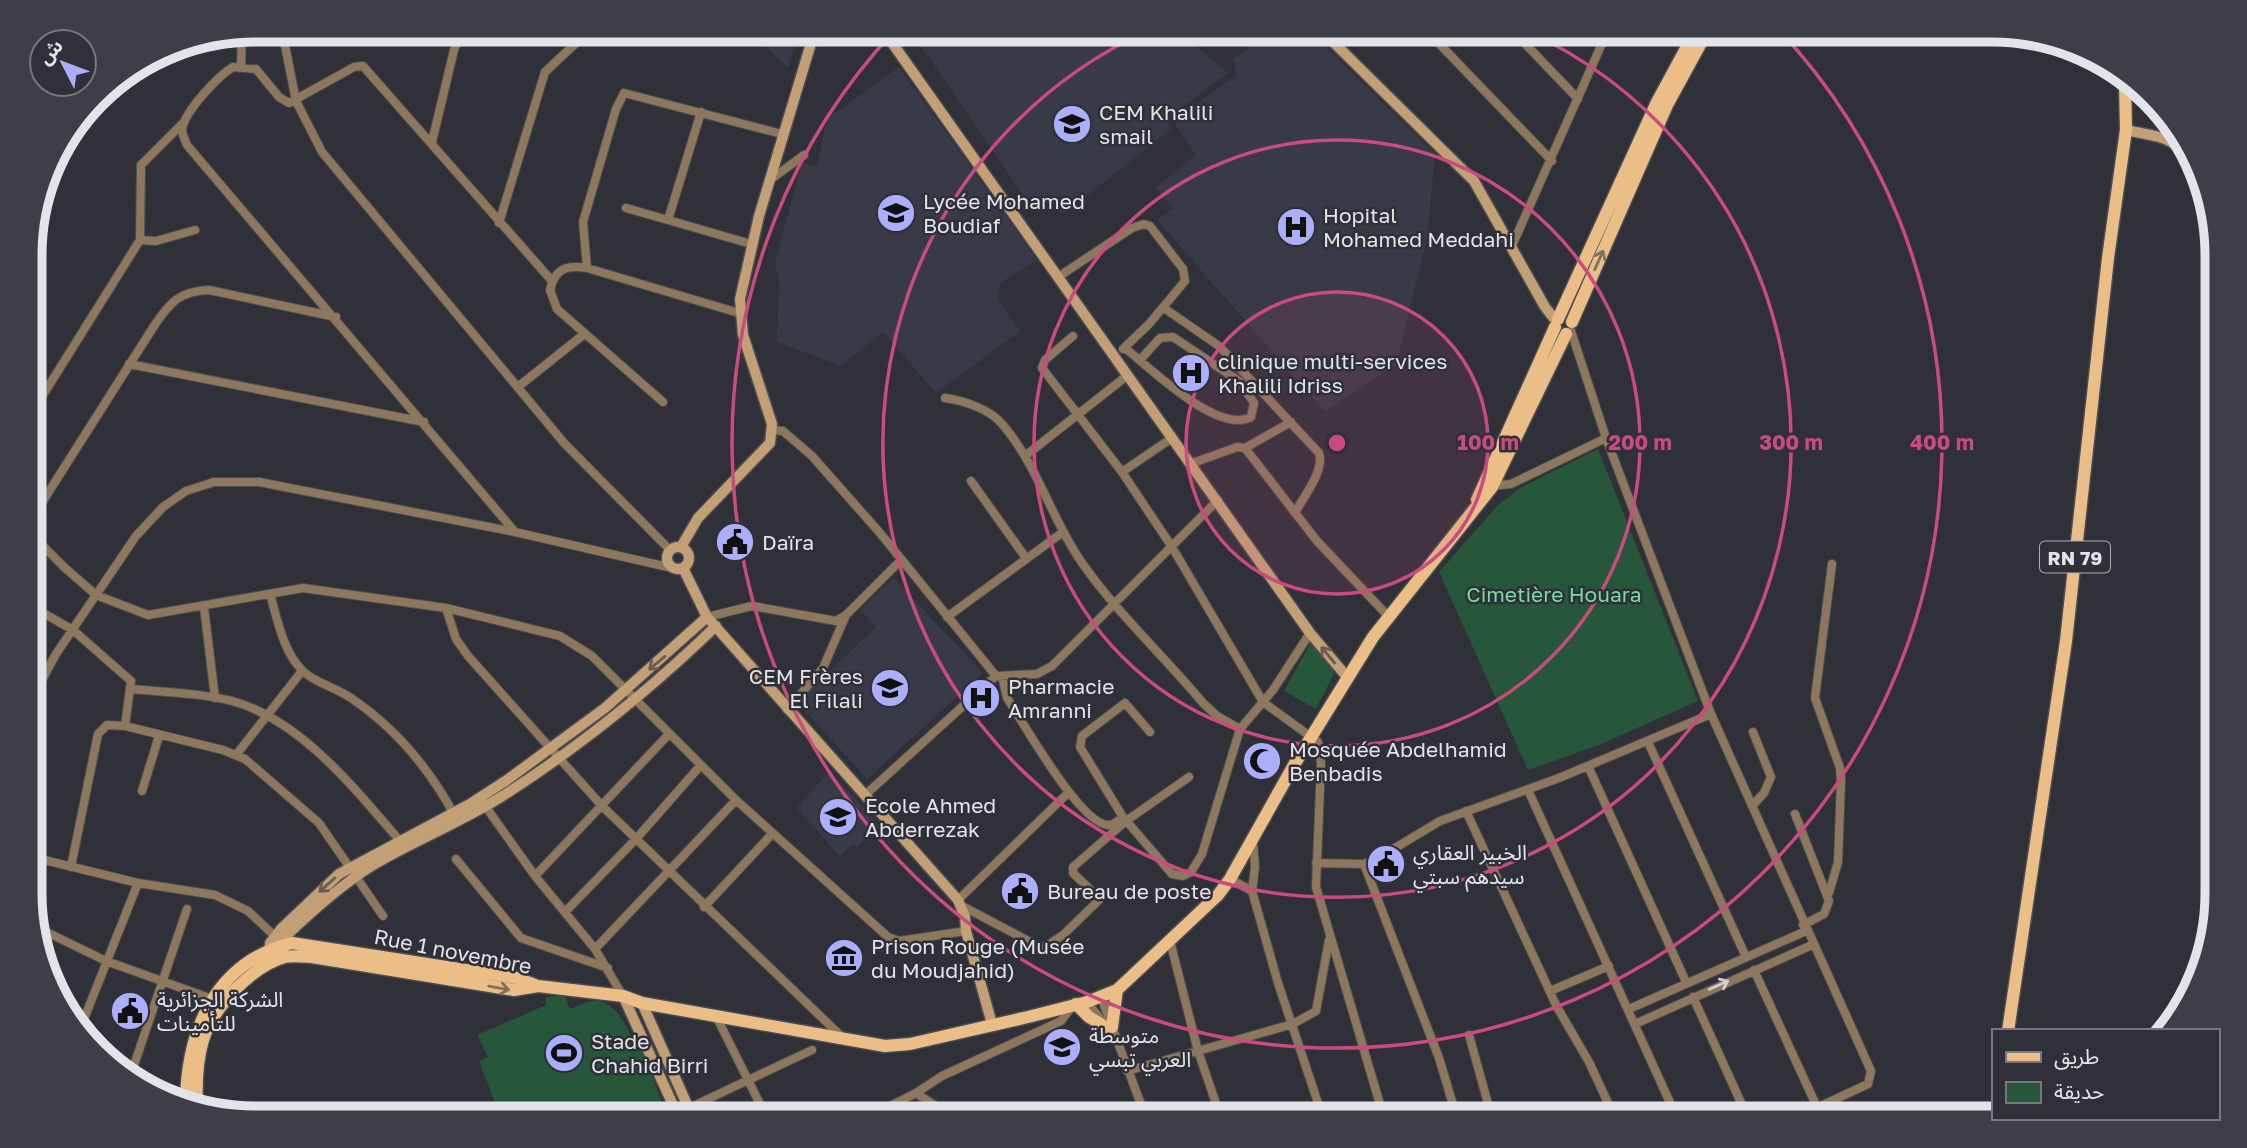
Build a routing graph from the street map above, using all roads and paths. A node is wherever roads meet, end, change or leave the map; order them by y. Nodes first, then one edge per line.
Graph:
1 (242, 42) edge
2 (285, 42) edge
3 (457, 42) edge
4 (575, 42) edge
5 (811, 42) edge
6 (892, 42) edge
7 (1334, 42) edge
8 (1438, 42) edge
9 (1523, 42) edge
10 (1601, 42) edge
11 (1685, 42) edge
12 (1701, 42) edge
13 (241, 66) junction
14 (2125, 89) edge
15 (1578, 99) junction
16 (296, 100) junction
17 (701, 112) junction
18 (186, 120) junction
19 (2126, 130) junction
20 (782, 134) junction
21 (432, 142) junction
22 (2172, 142) edge
23 (804, 155) dead end
24 (1552, 161) junction
25 (770, 180) junction
26 (626, 208) dead end
27 (668, 220) junction
28 (499, 223) junction
29 (195, 230) dead end
30 (140, 240) junction
31 (751, 244) junction
32 (1511, 248) junction
33 (587, 268) junction
34 (1058, 277) junction
35 (552, 281) junction
36 (1164, 308) junction
37 (739, 313) junction
38 (336, 317) junction
39 (1563, 326) junction
40 (583, 335) junction
41 (1073, 336) dead end
42 (1125, 348) junction
43 (1114, 355) junction
44 (1140, 360) junction
45 (129, 364) junction
46 (1128, 374) junction
47 (42, 382) edge
48 (519, 386) junction
49 (48, 387) junction
50 (42, 397) edge
51 (946, 398) dead end
52 (663, 402) dead end
53 (1077, 413) junction
54 (424, 422) junction
55 (1291, 422) junction
56 (772, 430) junction
57 (1172, 438) junction
58 (1606, 438) junction
59 (1245, 448) junction
60 (1025, 456) junction
61 (1190, 464) junction
62 (1122, 472) junction
63 (971, 481) dead end
64 (1488, 485) junction
65 (1218, 500) junction
66 (42, 501) edge
67 (1295, 513) junction
68 (515, 532) junction
69 (1063, 532) junction
70 (42, 546) edge
71 (1172, 547) junction
72 (676, 549) junction
73 (1027, 558) junction
74 (901, 560) junction
75 (1832, 564) dead end
76 (678, 568) junction
77 (96, 594) junction
78 (270, 594) junction
79 (1115, 604) junction
80 (204, 607) junction
81 (446, 608) junction
82 (42, 613) edge
83 (846, 615) junction
84 (947, 617) junction
85 (1389, 617) junction
86 (711, 622) junction
87 (73, 631) junction
88 (1310, 633) junction
89 (302, 671) junction
90 (999, 676) junction
91 (1347, 677) junction
92 (42, 682) edge
93 (131, 688) junction
94 (628, 695) junction
95 (215, 698) junction
96 (1263, 702) junction
97 (787, 710) junction
98 (1711, 714) junction
99 (267, 715) junction
100 (125, 726) junction
101 (1240, 729) junction
102 (1150, 732) dead end
103 (1753, 732) dead end
104 (669, 734) junction
105 (159, 736) junction
106 (1312, 736) junction
107 (1647, 742) junction
108 (554, 753) junction
109 (236, 754) junction
110 (700, 766) junction
111 (1588, 766) junction
112 (1189, 777) dead end
113 (1528, 790) junction
114 (142, 792) dead end
115 (1069, 792) junction
116 (864, 796) junction
117 (736, 800) junction
118 (483, 802) junction
119 (602, 806) junction
120 (1752, 806) junction
121 (1466, 811) junction
122 (1795, 814) dead end
123 (456, 817) junction
124 (1125, 819) junction
125 (772, 834) junction
126 (636, 839) junction
127 (400, 841) junction
128 (1253, 841) junction
129 (456, 859) dead end
130 (42, 860) edge
131 (1316, 863) junction
132 (1364, 863) junction
133 (71, 867) junction
134 (353, 872) junction
135 (669, 873) junction
136 (536, 876) junction
137 (1230, 879) junction
138 (138, 883) junction
139 (1252, 891) junction
140 (1829, 893) junction
141 (960, 903) junction
142 (704, 908) junction
143 (187, 909) dead end
144 (565, 912) junction
145 (383, 916) dead end
146 (1805, 928) junction
147 (966, 931) junction
148 (46, 932) edge
149 (1329, 937) junction
150 (1170, 941) junction
151 (1812, 944) junction
152 (595, 949) junction
153 (276, 950) junction
154 (1746, 957) junction
155 (106, 961) junction
156 (1609, 966) junction
157 (608, 968) junction
158 (1754, 970) junction
159 (615, 979) junction
160 (1686, 982) junction
161 (162, 983) junction
162 (1117, 990) junction
163 (1550, 992) junction
164 (623, 996) junction
165 (1101, 997) junction
166 (1693, 997) junction
167 (218, 1002) junction
168 (642, 1003) junction
169 (1078, 1004) junction
170 (1629, 1009) junction
171 (715, 1014) junction
172 (208, 1017) junction
173 (84, 1019) edge
174 (992, 1024) junction
175 (1293, 1024) junction
176 (1635, 1024) junction
177 (2008, 1029) edge
178 (1110, 1030) junction
179 (1469, 1035) dead end
180 (845, 1040) junction
181 (812, 1050) dead end
182 (1198, 1051) junction
183 (133, 1067) edge
184 (1127, 1070) junction
185 (749, 1079) junction
186 (916, 1093) junction
187 (186, 1094) edge
188 (198, 1098) edge
189 (673, 1106) edge
190 (688, 1106) edge
191 (703, 1106) edge
192 (761, 1106) edge
193 (890, 1106) edge
194 (936, 1106) edge
195 (1141, 1106) edge
196 (1217, 1106) edge
197 (1319, 1106) edge
198 (1380, 1106) edge
199 (1453, 1106) edge
200 (1489, 1106) edge
201 (1609, 1106) edge
202 (1672, 1106) edge
203 (1743, 1106) edge
204 (1817, 1106) edge
205 (1824, 1106) edge

1 - 13 street
2 - 16 street
3 - 21 street
4 - 28 street
5 - 20 main road
6 - 34 main road
7 - 32 main road
8 - 24 street
9 - 15 street
10 - 15 street
11 - 39 main road
39 -> 12 main road
13 - 16 street
13 - 18 street
14 - 19 main road, RN 79
15 - 24 street
16 - 21 street
16 - 48 street
17 - 20 street
17 - 27 street
17 - 33 street
18 - 30 street
18 - 38 street
19 - 22 main road
19 - 177 main road, RN 79
20 - 25 main road
21 - 28 street
23 - 25 street
24 - 32 street
25 - 31 main road
26 - 27 street
27 - 31 street
28 - 35 street
29 - 30 street
30 - 49 street
31 - 37 main road
32 - 39 main road
33 - 35 street
33 - 37 street
34 - 36 street
34 - 43 main road
35 - 40 street
36 - 42 street
36 - 55 street
37 - 56 main road
38 - 45 street
38 - 54 street
39 - 58 street
39 - 64 main road, Rue 1 novembre
40 - 48 street
40 - 52 street
41 - 53 street
42 - 43 street
42 - 44 street
43 - 46 main road
44 - 44 street
45 - 54 street
45 - 66 street
46 - 53 street
46 - 57 main road
47 - 49 street
48 - 72 street
49 - 50 street
51 - 60 street
53 - 60 street
53 - 62 street
54 - 68 street
55 - 59 street
55 - 67 street
56 - 72 main road
56 - 74 street
57 - 61 main road
57 - 62 street
58 - 64 street
58 - 98 street
59 - 61 street
59 - 67 street
60 - 69 street
61 - 65 main road
62 - 71 street
63 - 73 street
64 - 85 main road, Rue 1 novembre
65 - 71 street
65 - 88 main road
67 - 85 street
68 - 76 street
68 - 77 street
69 - 73 street
69 - 79 street
70 - 77 street
71 - 79 street
71 - 96 street
72 - 76 main road
72 - 76 main road
73 - 84 street
74 - 83 street
74 - 84 street
75 - 140 street
76 - 86 main road
77 - 80 street
77 - 87 street
78 - 80 street
78 - 81 street
78 - 89 street
79 - 90 street
79 - 101 street
80 - 95 street
81 - 94 street
81 - 108 street
82 - 87 street
83 - 86 street
83 - 97 street
84 - 90 street
85 - 91 main road, Rue 1 novembre
86 - 94 main road
86 - 97 main road
87 - 92 street
87 - 93 street
91 -> 88 main road
88 - 96 street
89 - 99 street
89 - 123 street
90 - 115 street
90 - 116 street
91 - 106 main road, Rue 1 novembre
93 - 95 street
93 - 100 street
94 - 104 street
94 - 108 main road
95 - 99 street
96 - 101 street
96 - 106 street
97 - 116 main road
98 - 107 street
98 - 120 street
99 - 109 street
99 - 127 street
100 - 105 street
100 - 133 street
101 - 124 street
102 - 124 street
103 - 120 street
104 - 110 street
104 - 119 street
105 - 109 street
105 - 114 street
106 - 128 main road, Rue 1 novembre
106 - 131 street
107 - 111 street
107 - 154 street
108 - 118 main road
108 - 119 street
109 - 134 street
110 - 117 street
110 - 126 street
111 - 113 street
111 - 160 street
112 - 124 street
113 - 121 street
113 - 156 street
115 - 124 street
115 - 141 street
116 - 141 main road
117 - 125 street
117 - 135 street
118 - 123 main road
118 - 136 street
119 - 126 street
119 - 136 street
120 - 146 street
121 - 132 street
121 - 163 street
122 - 140 street
123 - 127 main road
123 - 134 main road
124 - 141 street
125 - 142 street
125 - 147 street
126 - 135 street
126 - 144 street
127 - 134 main road
128 - 137 main road, Rue 1 novembre
128 - 139 street
129 - 157 street
130 - 133 street
131 - 132 street
131 - 149 street
132 - 199 street
133 - 138 street
134 - 145 street
134 - 153 main road
135 - 142 street
135 - 152 street
136 - 144 street
137 - 139 street
137 - 150 main road, Rue 1 novembre
138 - 153 street
138 - 155 street
139 - 175 street
140 - 146 street
141 - 147 main road
142 - 180 street
143 - 161 street
144 - 152 street
146 - 151 street
146 - 154 street
147 - 174 main road
148 - 155 street
149 - 175 street
149 - 198 street
150 - 162 main road, Rue 1 novembre
150 - 182 street
151 - 158 street
151 - 205 street
152 - 157 street
153 - 164 main road, Rue 1 novembre
153 - 167 main road
154 - 160 street
155 - 161 street
155 - 173 street
156 - 163 street
156 - 170 street
157 - 159 street
166 -> 158 street
158 - 204 street
159 - 164 street
159 - 168 street
160 - 170 street
161 - 167 street
161 - 183 street
162 - 165 main road, Rue 1 novembre
162 - 178 main road
163 - 201 street
164 - 168 main road, Rue 1 novembre
164 - 189 main road
165 - 169 main road, Rue 1 novembre
165 - 178 street
166 - 176 street
166 - 203 street
167 - 172 main road
168 - 171 main road, Rue 1 novembre
168 - 190 main road
169 - 174 main road, Rue 1 novembre
169 - 178 main road
169 - 186 street
170 - 176 street
171 - 180 main road, Rue 1 novembre
171 - 185 street
172 - 187 main road
172 - 188 main road
174 - 180 main road, Rue 1 novembre
175 - 182 street
175 - 197 street
176 - 202 street
178 - 184 street
179 - 200 street
181 - 185 street
182 - 184 street
182 - 196 street
184 - 195 street
185 - 191 street
185 - 192 street
186 - 193 street
186 - 194 street

